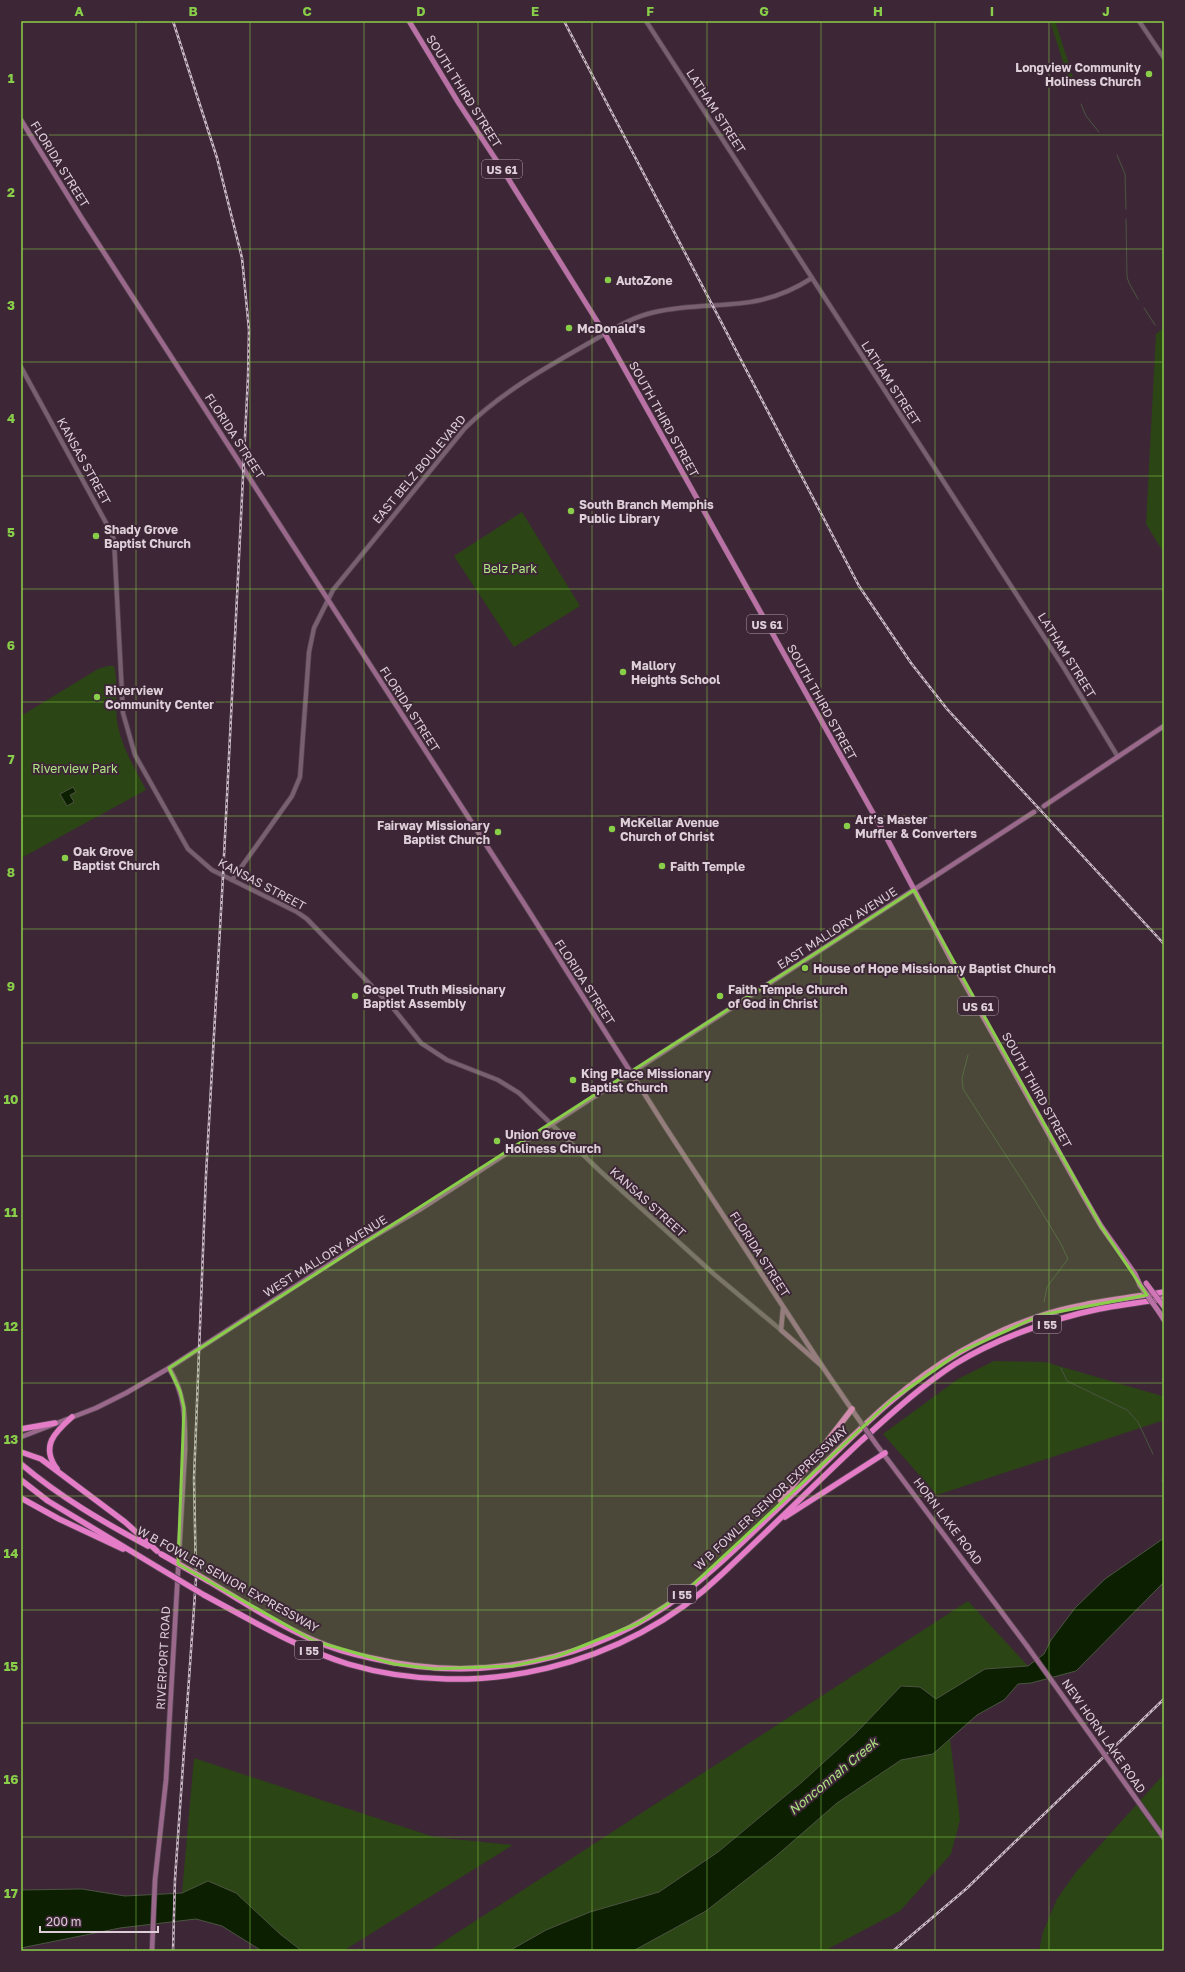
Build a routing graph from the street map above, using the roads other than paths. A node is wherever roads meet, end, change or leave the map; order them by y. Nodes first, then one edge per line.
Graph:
1 (409, 21) edge
2 (646, 21) edge
3 (1140, 21) edge
4 (1164, 58) edge
5 (21, 120) edge
6 (812, 278) junction
7 (605, 334) junction
8 (21, 368) edge
9 (327, 600) junction
10 (1164, 726) edge
11 (1118, 757) junction
12 (1044, 806) tunnel mouth
13 (1034, 812) tunnel mouth
14 (232, 880) junction
15 (914, 890) junction
16 (630, 1073) junction
17 (550, 1124) junction
18 (1135, 1274) junction
19 (1146, 1283) joint
20 (1164, 1292) edge
21 (1164, 1299) edge
22 (1164, 1307) edge
23 (783, 1308) junction
24 (1164, 1320) edge
25 (781, 1330) junction
26 (822, 1366) junction
27 (169, 1368) junction
28 (852, 1409) junction
29 (72, 1417) junction
30 (55, 1423) junction
31 (21, 1429) edge
32 (21, 1437) edge
33 (21, 1452) edge
34 (885, 1453) junction
35 (21, 1464) edge
36 (60, 1474) junction
37 (23, 1482) edge
38 (21, 1498) edge
39 (765, 1520) junction
40 (770, 1527) junction
41 (159, 1553) junction
42 (146, 1561) junction
43 (1027, 1646) joint
44 (1164, 1838) edge
45 (152, 1951) edge

1 - 7 main road, SOUTH THIRD STREET / US 61
2 - 6 street, LATHAM STREET
3 - 4 street
5 - 9 main road, FLORIDA STREET
6 - 7 street, EAST BELZ BOULEVARD
6 - 11 street, LATHAM STREET
7 - 9 street, EAST BELZ BOULEVARD
7 - 15 main road, SOUTH THIRD STREET / US 61
8 - 14 street, KANSAS STREET
9 - 14 street, EAST BELZ BOULEVARD
9 - 16 main road, FLORIDA STREET
10 - 11 main road
11 - 12 main road
13 - 15 main road, EAST MALLORY AVENUE
14 - 17 street, KANSAS STREET
15 - 16 main road, EAST MALLORY AVENUE
15 - 18 main road, SOUTH THIRD STREET / US 61
16 - 17 main road, WEST MALLORY AVENUE
16 - 23 main road, FLORIDA STREET
17 - 25 street, KANSAS STREET
17 - 27 main road, WEST MALLORY AVENUE
18 - 19 main road, SOUTH THIRD STREET / US 61
18 - 24 main road, SOUTH THIRD STREET / US 61, bridge
19 - 22 highway, SOUTH THIRD STREET / US 61, bridge
20 - 39 highway, W B FOWLER SENIOR EXPRESSWAY / I 55
21 - 40 highway, W B FOWLER SENIOR EXPRESSWAY / I 55
23 - 25 main road, FLORIDA STREET
23 - 26 main road, FLORIDA STREET
25 - 26 main road, KANSAS STREET
26 - 28 main road, KANSAS STREET
27 - 29 main road, WEST MALLORY AVENUE
27 - 45 main road, RIVERPORT ROAD
28 - 34 main road, HORN LAKE ROAD, bridge
28 - 39 highway
29 - 30 main road, WEST MALLORY AVENUE
29 - 36 highway
30 - 31 highway
30 - 32 main road, WEST MALLORY AVENUE
33 - 36 highway
34 - 40 highway
34 - 43 main road, HORN LAKE ROAD
35 - 41 highway, W B FOWLER SENIOR EXPRESSWAY / I 55
36 - 41 highway
37 - 42 highway, W B FOWLER SENIOR EXPRESSWAY / I 55
38 - 42 highway
39 - 41 highway, W B FOWLER SENIOR EXPRESSWAY / I 55, bridge
40 - 42 highway, W B FOWLER SENIOR EXPRESSWAY / I 55, bridge
43 - 44 main road, NEW HORN LAKE ROAD, bridge

